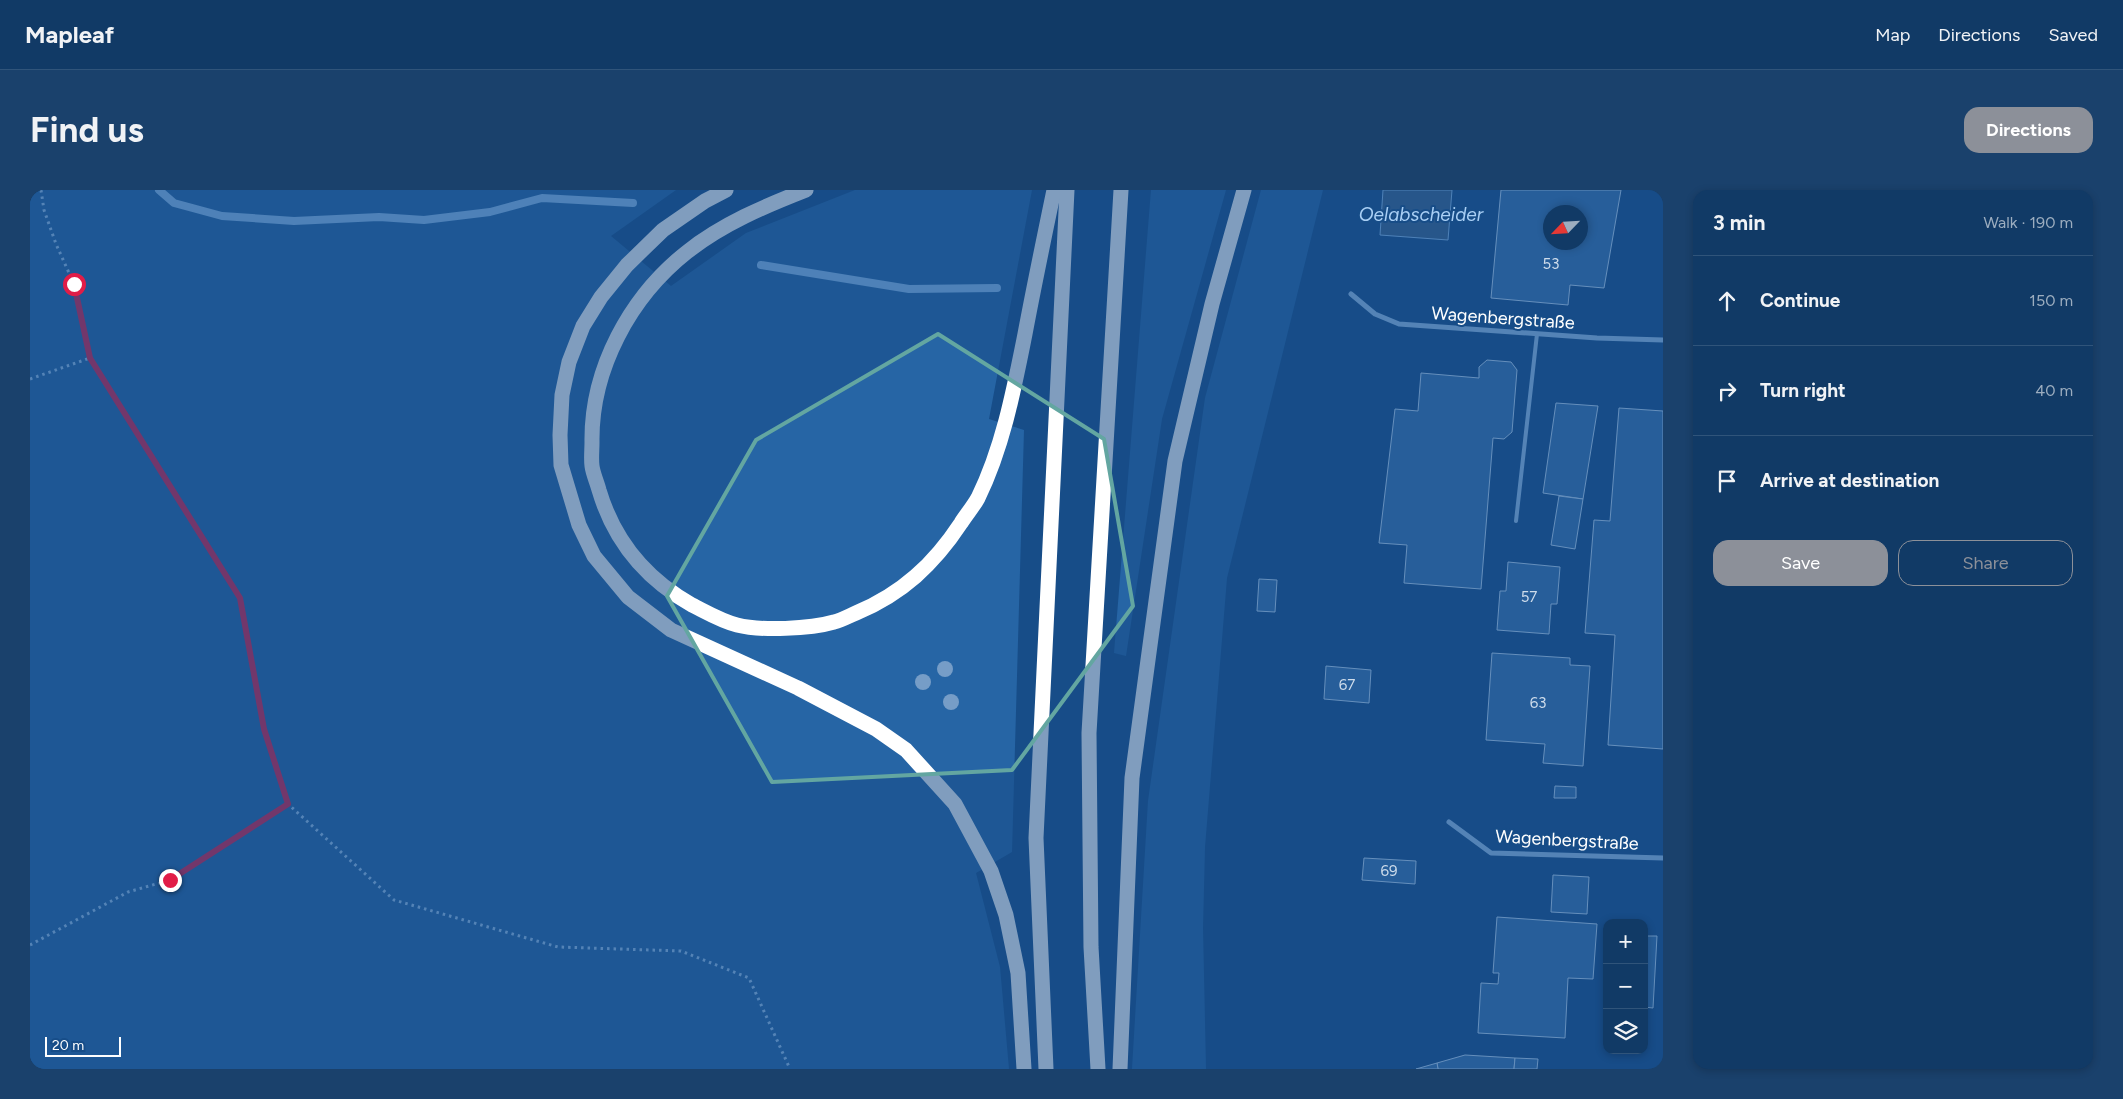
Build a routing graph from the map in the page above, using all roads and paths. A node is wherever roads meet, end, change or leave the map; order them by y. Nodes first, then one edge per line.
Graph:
1 (41, 190) edge
2 (726, 190) edge
3 (806, 190) edge
4 (1054, 190) edge
5 (1067, 190) edge
6 (1121, 190) edge
7 (1244, 190) edge
8 (1351, 294) dead end
9 (1537, 334) junction
10 (1663, 340) edge
11 (90, 358) junction
12 (30, 379) edge
13 (1516, 521) dead end
14 (288, 804) junction
15 (1449, 822) dead end
16 (1663, 858) edge
17 (30, 945) edge
18 (790, 1069) edge
19 (1024, 1069) edge
20 (1046, 1069) edge
21 (1098, 1069) edge
22 (1120, 1069) edge

1 - 11 path
2 - 19 highway
3 - 4 highway
5 - 20 highway
6 - 21 highway
7 - 22 highway
8 - 9 street, Wagenbergstraße
9 - 10 street, Wagenbergstraße
9 - 13 lane
11 - 12 path
11 - 14 path
14 - 17 path
14 - 18 path
15 - 16 street, Wagenbergstraße

